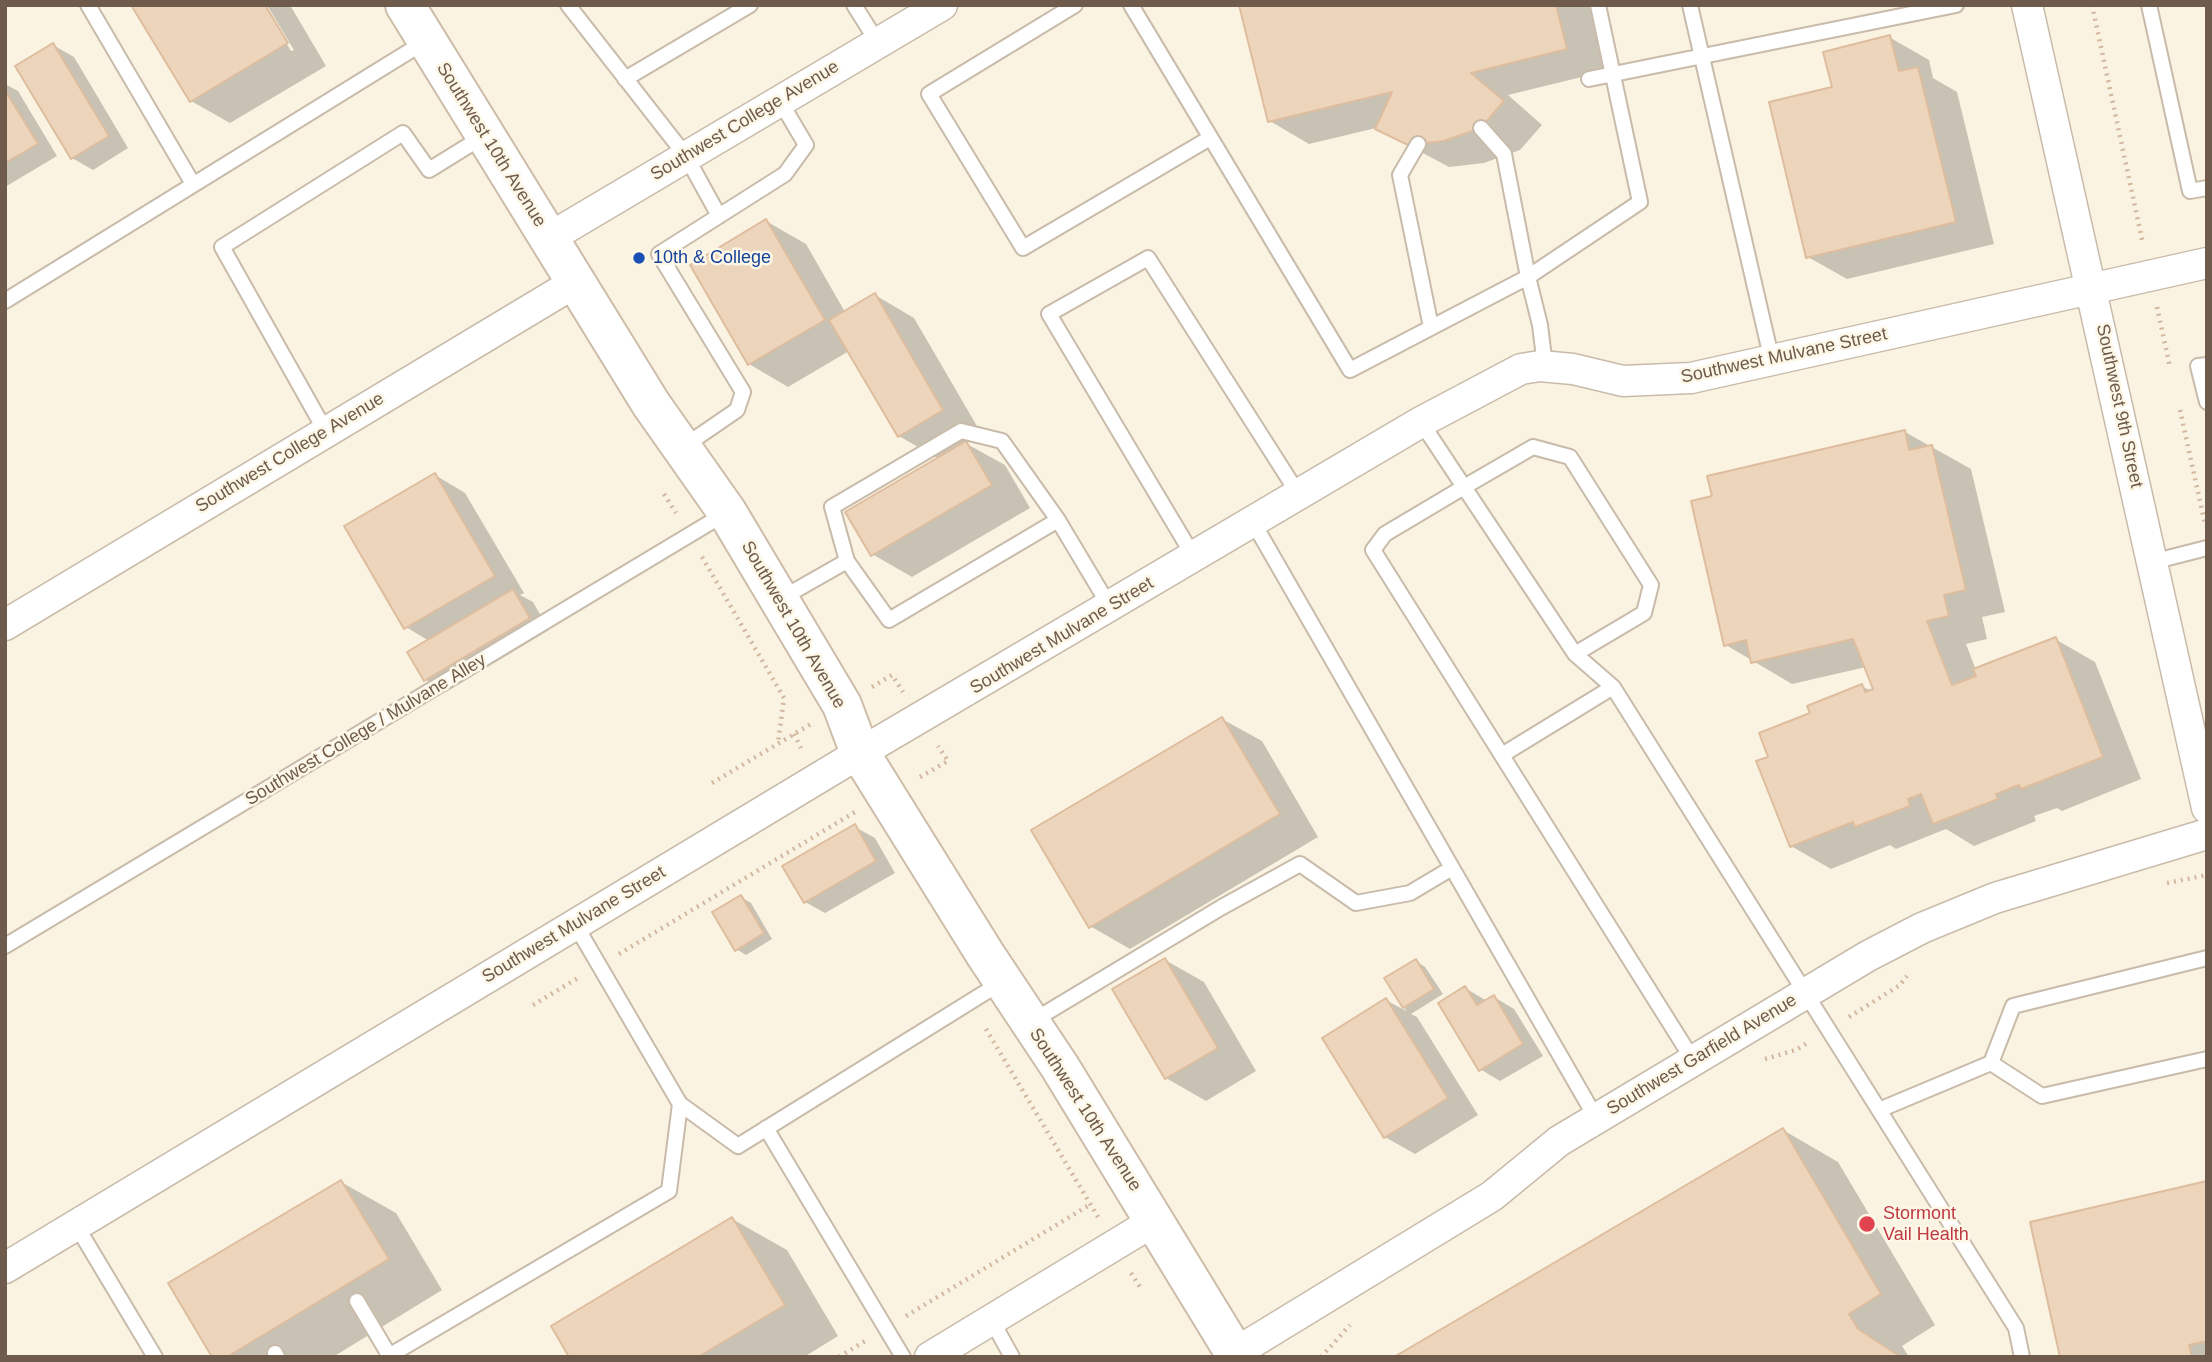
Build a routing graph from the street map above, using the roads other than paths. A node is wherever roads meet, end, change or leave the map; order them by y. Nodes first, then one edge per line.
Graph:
1 (88, 5) edge
2 (405, 5) edge
3 (569, 5) edge
4 (751, 5) edge
5 (854, 5) edge
6 (942, 5) edge
7 (1074, 5) edge
8 (1131, 5) edge
9 (1598, 5) edge
10 (1690, 5) edge
11 (1956, 5) edge
12 (2027, 5) edge
13 (2149, 5) edge
14 (427, 41) junction
15 (878, 43) junction
16 (1703, 56) junction
17 (1613, 74) junction
18 (625, 79) junction
19 (1589, 79) dead end
20 (780, 101) junction
21 (1481, 128) dead end
22 (485, 135) junction
23 (1210, 138) junction
24 (1418, 144) dead end
25 (686, 156) junction
26 (192, 184) junction
27 (2207, 188) edge
28 (719, 216) junction
29 (548, 238) junction
30 (2207, 263) edge
31 (1528, 277) junction
32 (576, 282) junction
33 (2093, 288) junction
34 (5, 301) edge
35 (1432, 327) junction
36 (1772, 361) junction
37 (2207, 365) edge
38 (1545, 366) junction
39 (2207, 402) edge
40 (1421, 422) junction
41 (326, 432) junction
42 (682, 448) junction
43 (1464, 487) junction
44 (1299, 495) junction
45 (727, 512) junction
46 (1058, 520) junction
47 (1253, 522) junction
48 (2207, 548) edge
49 (1194, 557) junction
50 (847, 561) junction
51 (2152, 562) junction
52 (779, 600) junction
53 (1110, 607) junction
54 (5, 625) edge
55 (1575, 654) junction
56 (1614, 687) junction
57 (860, 753) junction
58 (1502, 755) junction
59 (2207, 808) edge
60 (2207, 834) edge
61 (1452, 869) junction
62 (575, 924) junction
63 (5, 946) edge
64 (2207, 958) edge
65 (1003, 982) junction
66 (1805, 993) junction
67 (1030, 1023) junction
68 (2207, 1059) edge
69 (1693, 1060) junction
70 (1991, 1063) junction
71 (680, 1104) junction
72 (1879, 1110) junction
73 (1596, 1118) junction
74 (766, 1128) junction
75 (1156, 1220) junction
76 (76, 1225) junction
77 (5, 1268) edge
78 (357, 1301) dead end
79 (991, 1320) junction
80 (1236, 1355) edge
81 (388, 1356) edge
82 (155, 1357) edge
83 (902, 1357) edge
84 (930, 1357) edge
85 (1012, 1357) edge
86 (2022, 1357) edge

1 - 26 lane
2 - 14 main road, Southwest 10th Avenue
3 - 18 lane
4 - 18 lane
5 - 15 lane
6 - 15 street, Southwest College Avenue
7 - 23 lane
8 - 23 lane
9 - 17 lane
10 - 16 lane
11 - 16 lane
12 - 33 street, Southwest 9th Street
13 - 27 lane
14 - 22 main road, Southwest 10th Avenue
14 - 26 lane
15 - 20 street, Southwest College Avenue
16 - 17 lane
16 - 36 lane
17 - 19 lane
17 - 31 lane
18 - 25 lane
20 - 25 street, Southwest College Avenue
20 - 28 lane
21 - 31 lane
22 - 29 main road, Southwest 10th Avenue
22 - 41 lane
23 - 35 lane
24 - 35 lane
25 - 28 lane
25 - 29 street, Southwest College Avenue
26 - 34 lane
28 - 42 lane
29 - 32 main road, Southwest 10th Avenue
30 - 33 street, Southwest Mulvane Street
31 - 35 lane
31 - 38 lane
32 - 41 street, Southwest College Avenue
32 - 42 main road, Southwest 10th Avenue
33 - 36 street, Southwest Mulvane Street
33 - 51 street, Southwest 9th Street
36 - 38 street, Southwest Mulvane Street
37 - 39 lane
38 - 40 street, Southwest Mulvane Street
40 - 43 lane
40 - 44 street, Southwest Mulvane Street
41 - 54 street, Southwest College Avenue
42 - 45 main road, Southwest 10th Avenue
43 - 55 lane
43 - 55 lane
43 - 58 lane
44 - 47 street, Southwest Mulvane Street
44 - 49 lane
45 - 52 main road, Southwest 10th Avenue
45 - 63 lane, Southwest College / Mulvane Alley
46 - 50 lane
46 - 50 lane
46 - 53 lane
47 - 49 street, Southwest Mulvane Street
47 - 61 lane
48 - 51 lane
49 - 53 street, Southwest Mulvane Street
50 - 52 lane
51 - 59 street, Southwest 9th Street
52 - 57 main road, Southwest 10th Avenue
53 - 57 street, Southwest Mulvane Street
55 - 56 lane
56 - 58 lane
56 - 66 lane
57 - 62 street, Southwest Mulvane Street
57 - 65 main road, Southwest 10th Avenue
58 - 69 lane
60 - 66 street, Southwest Garfield Avenue
61 - 67 lane
61 - 73 lane
62 - 71 lane
62 - 76 street, Southwest Mulvane Street
64 - 70 lane
65 - 67 main road, Southwest 10th Avenue
65 - 74 lane
66 - 69 street, Southwest Garfield Avenue
66 - 72 lane
67 - 75 main road, Southwest 10th Avenue
68 - 70 lane
69 - 73 street, Southwest Garfield Avenue
70 - 72 lane
71 - 74 lane
71 - 81 lane
72 - 86 lane
73 - 80 street, Southwest Garfield Avenue
74 - 83 lane
75 - 79 street
75 - 80 main road, Southwest 10th Avenue
76 - 77 street, Southwest Mulvane Street
76 - 82 lane
78 - 81 lane
79 - 84 street
79 - 85 lane

